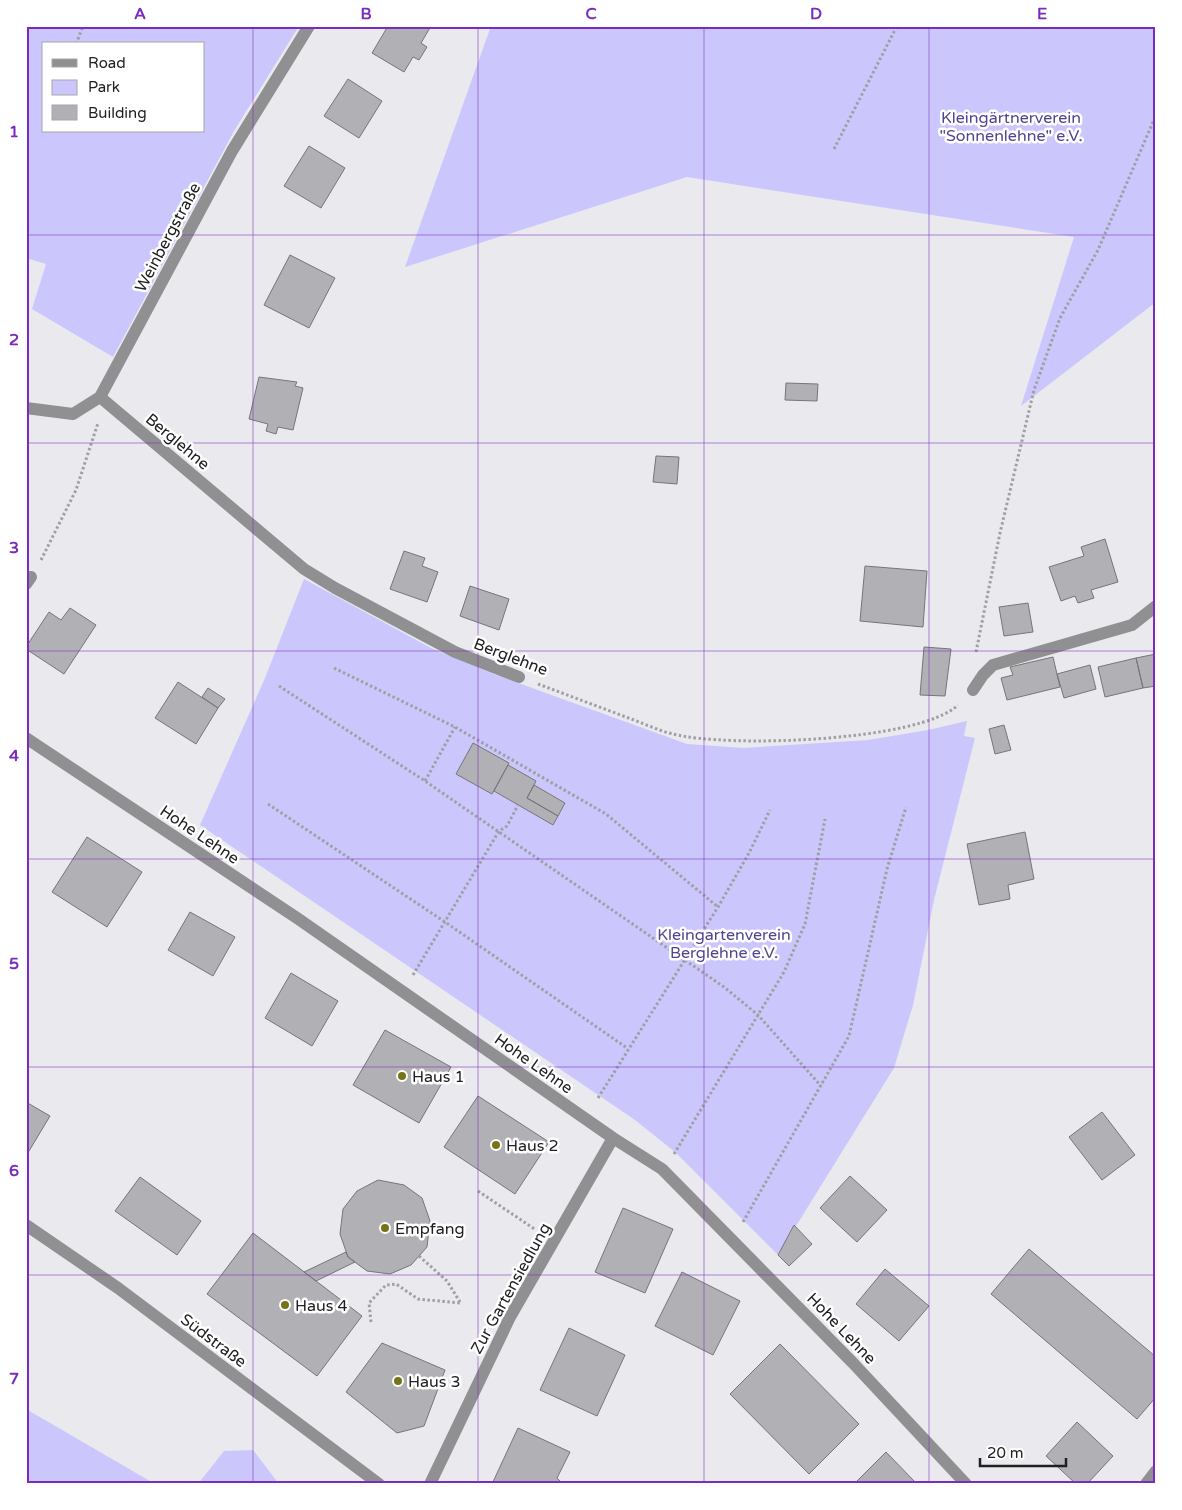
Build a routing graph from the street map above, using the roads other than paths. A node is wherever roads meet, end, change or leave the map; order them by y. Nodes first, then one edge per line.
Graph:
1 (309, 26) edge
2 (100, 397) junction
3 (26, 408) edge
4 (1156, 606) edge
5 (519, 676) road end
6 (973, 690) road end
7 (26, 738) edge
8 (613, 1138) junction
9 (26, 1225) edge
10 (1156, 1471) edge
11 (379, 1484) edge
12 (430, 1484) edge
13 (966, 1484) edge
14 (1146, 1484) edge

1 - 2 street, Weinbergstraße
2 - 3 street, Weinbergstraße
2 - 5 street, Berglehne
4 - 6 street
7 - 8 street, Hohe Lehne
8 - 12 street, Zur Gartensiedlung
8 - 13 street, Hohe Lehne
9 - 11 street, Südstraße
10 - 14 street

